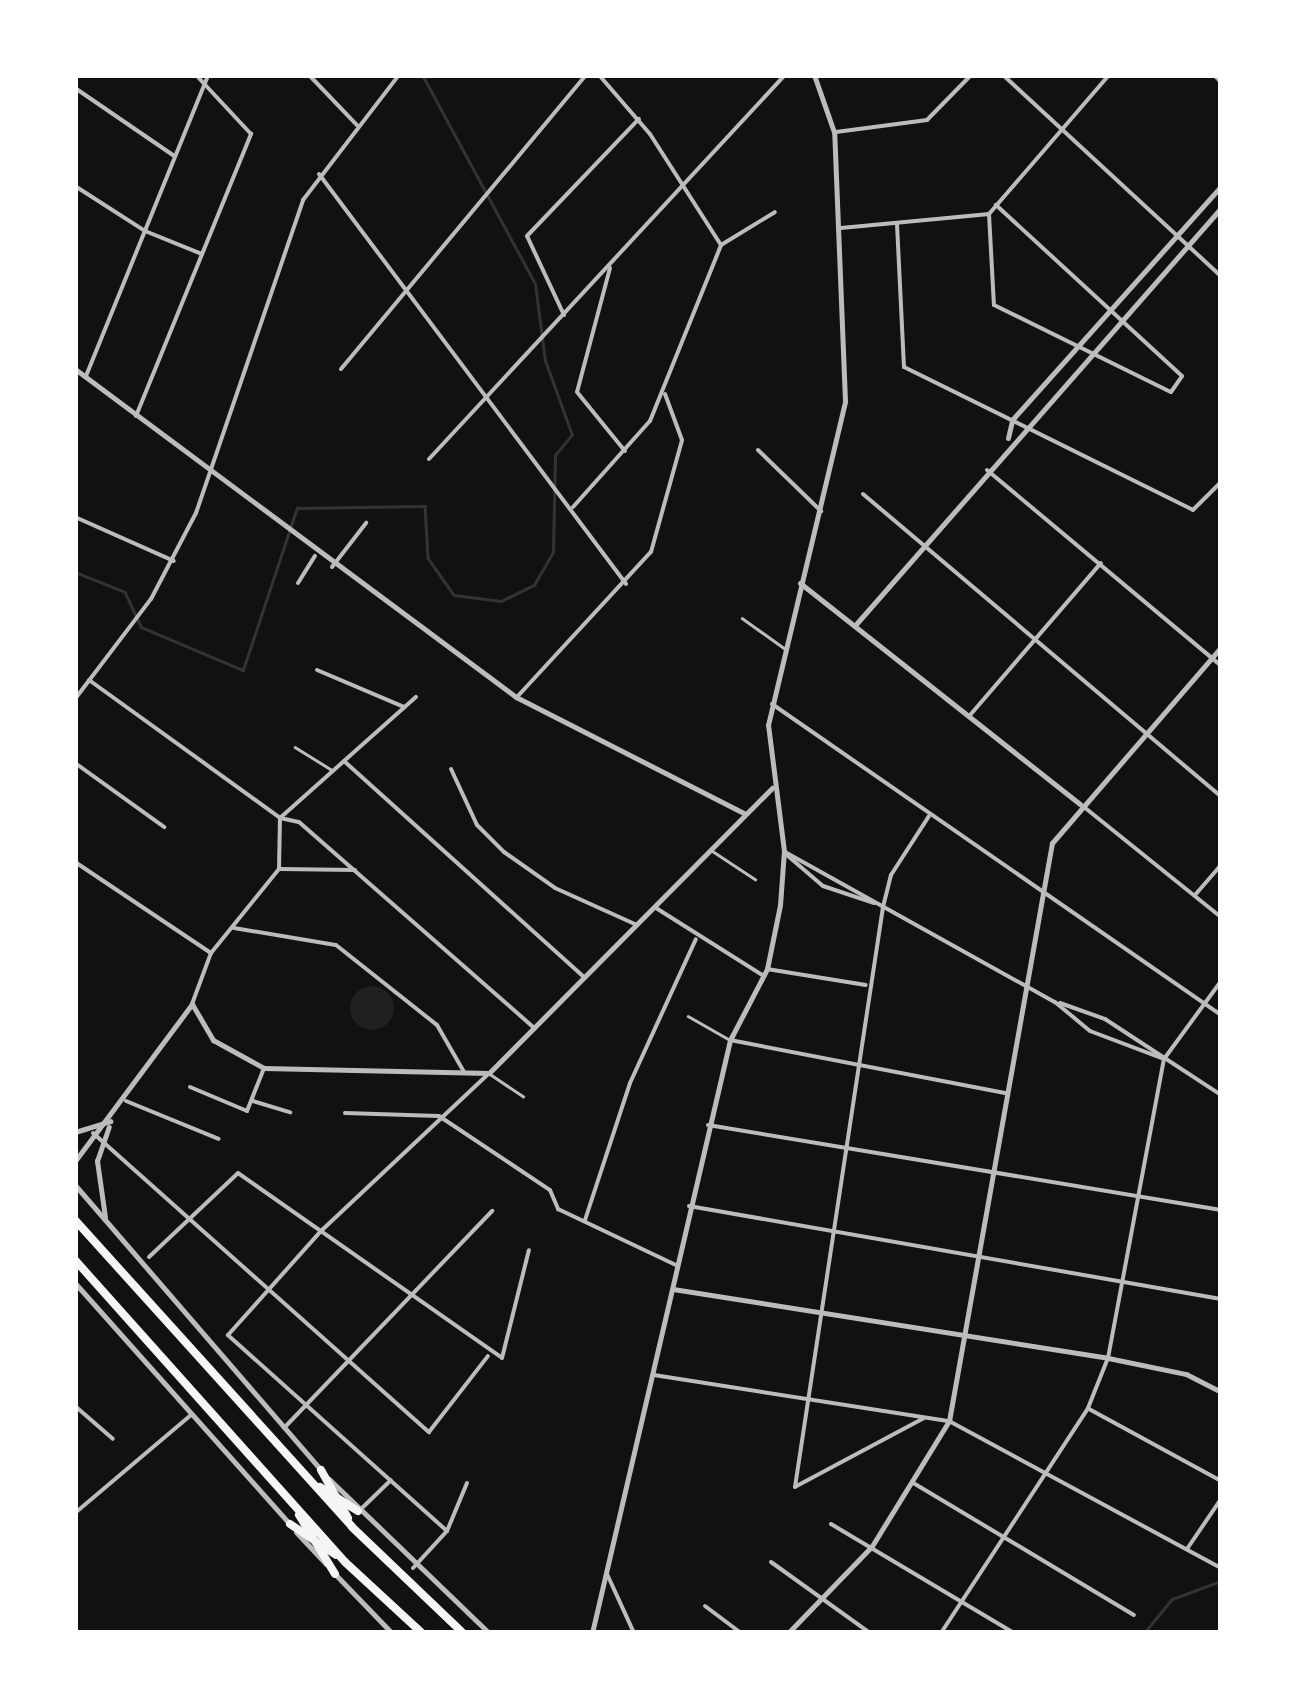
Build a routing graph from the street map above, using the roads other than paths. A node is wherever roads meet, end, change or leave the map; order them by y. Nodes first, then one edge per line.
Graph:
1 (196, 75) edge
2 (208, 75) edge
3 (310, 75) edge
4 (399, 75) edge
5 (586, 75) edge
6 (599, 75) edge
7 (785, 75) edge
8 (814, 75) edge
9 (971, 75) edge
10 (1003, 75) edge
11 (1109, 75) edge
12 (1214, 75) edge
13 (206, 82) junction
14 (1221, 82) edge
15 (75, 88) edge
16 (639, 118) junction
17 (357, 125) junction
18 (1060, 129) junction
19 (834, 132) junction
20 (173, 154) junction
21 (319, 174) junction
22 (75, 186) edge
23 (1221, 186) edge
24 (687, 187) junction
25 (996, 206) junction
26 (1221, 208) edge
27 (775, 212) dead end
28 (989, 214) junction
29 (897, 224) junction
30 (842, 228) junction
31 (145, 231) junction
32 (1176, 235) junction
33 (721, 245) junction
34 (1187, 245) junction
35 (203, 254) junction
36 (611, 266) junction
37 (1221, 276) edge
38 (406, 283) junction
39 (1111, 307) junction
40 (564, 316) junction
41 (1119, 316) junction
42 (1076, 346) junction
43 (1088, 352) junction
44 (75, 369) edge
45 (340, 369) dead end
46 (86, 378) junction
47 (488, 391) junction
48 (665, 394) junction
49 (136, 416) junction
50 (1012, 420) junction
51 (1022, 425) junction
52 (1007, 442) junction
53 (625, 450) junction
54 (758, 450) dead end
55 (429, 459) dead end
56 (987, 470) junction
57 (208, 475) junction
58 (1221, 482) edge
59 (863, 494) dead end
60 (574, 507) junction
61 (820, 511) junction
62 (75, 516) edge
63 (366, 523) dead end
64 (920, 548) junction
65 (315, 556) junction
66 (174, 561) junction
67 (1101, 563) junction
68 (332, 568) junction
69 (799, 582) junction
70 (298, 583) dead end
71 (626, 584) junction
72 (742, 618) dead end
73 (857, 623) junction
74 (1034, 637) junction
75 (1221, 647) edge
76 (784, 648) junction
77 (1212, 658) junction
78 (1221, 666) edge
79 (317, 670) dead end
80 (89, 680) junction
81 (416, 697) dead end
82 (516, 698) junction
83 (75, 699) edge
84 (772, 704) junction
85 (405, 707) junction
86 (971, 714) junction
87 (1146, 732) junction
88 (295, 748) dead end
89 (344, 761) junction
90 (75, 764) edge
91 (332, 770) junction
92 (451, 770) dead end
93 (772, 788) junction
94 (1221, 796) edge
95 (1080, 804) junction
96 (744, 813) junction
97 (928, 816) junction
98 (280, 818) junction
99 (164, 827) dead end
100 (711, 850) junction
101 (784, 851) junction
102 (75, 862) edge
103 (1221, 865) edge
104 (278, 869) junction
105 (356, 870) junction
106 (756, 879) dead end
107 (1038, 891) junction
108 (1195, 895) junction
109 (883, 907) junction
110 (656, 908) junction
111 (1221, 917) edge
112 (637, 924) junction
113 (234, 928) junction
114 (696, 939) junction
115 (211, 953) junction
116 (766, 972) junction
117 (585, 978) junction
118 (1221, 981) edge
119 (1022, 982) junction
120 (868, 986) junction
121 (1056, 1002) junction
122 (1204, 1002) junction
123 (192, 1004) junction
124 (1221, 1015) edge
125 (688, 1016) dead end
126 (534, 1028) junction
127 (730, 1040) junction
128 (1164, 1060) junction
129 (264, 1068) junction
130 (860, 1069) junction
131 (464, 1072) junction
132 (488, 1073) junction
133 (190, 1087) dead end
134 (1005, 1093) junction
135 (1221, 1095) edge
136 (523, 1096) dead end
137 (126, 1101) junction
138 (253, 1101) junction
139 (290, 1112) dead end
140 (345, 1113) dead end
141 (440, 1116) junction
142 (112, 1120) junction
143 (708, 1126) junction
144 (90, 1130) junction
145 (75, 1132) edge
146 (100, 1139) junction
147 (218, 1140) dead end
148 (842, 1149) junction
149 (75, 1161) edge
150 (991, 1173) junction
151 (75, 1185) edge
152 (1138, 1200) junction
153 (689, 1206) junction
154 (1221, 1210) edge
155 (492, 1211) dead end
156 (75, 1220) edge
157 (185, 1220) junction
158 (585, 1220) junction
159 (107, 1222) junction
160 (322, 1231) junction
161 (830, 1233) junction
162 (529, 1250) dead end
163 (149, 1257) dead end
164 (976, 1257) junction
165 (75, 1260) edge
166 (676, 1265) junction
167 (75, 1283) edge
168 (1122, 1284) junction
169 (268, 1288) junction
170 (673, 1289) junction
171 (410, 1294) junction
172 (1221, 1299) edge
173 (817, 1316) junction
174 (963, 1340) junction
175 (489, 1354) junction
176 (351, 1358) junction
177 (1108, 1358) junction
178 (654, 1375) junction
179 (1221, 1392) edge
180 (802, 1396) junction
181 (306, 1405) junction
182 (75, 1406) edge
183 (1088, 1408) junction
184 (192, 1414) junction
185 (924, 1418) junction
186 (949, 1421) junction
187 (284, 1428) junction
188 (114, 1440) dead end
189 (1049, 1469) junction
190 (321, 1470) junction
191 (307, 1478) junction
192 (391, 1480) junction
193 (1221, 1481) edge
194 (467, 1484) dead end
195 (915, 1484) junction
196 (1221, 1499) edge
197 (339, 1501) junction
198 (292, 1502) junction
199 (75, 1512) edge
200 (358, 1512) junction
201 (290, 1524) junction
202 (831, 1524) dead end
203 (352, 1527) junction
204 (447, 1531) junction
205 (1004, 1537) junction
206 (312, 1540) junction
207 (872, 1546) junction
208 (1187, 1549) junction
209 (345, 1562) junction
210 (771, 1562) dead end
211 (1219, 1567) edge
212 (413, 1568) junction
213 (606, 1568) junction
214 (335, 1574) junction
215 (820, 1599) junction
216 (964, 1602) junction
217 (705, 1606) dead end
218 (1134, 1616) dead end
219 (392, 1633) edge
220 (422, 1633) edge
221 (463, 1633) edge
222 (489, 1633) edge
223 (592, 1633) edge
224 (634, 1633) edge
225 (742, 1633) edge
226 (788, 1633) edge
227 (870, 1633) edge
228 (941, 1633) edge
229 (1014, 1633) edge

1 - 13 street
2 - 13 street
3 - 17 street
4 - 17 street
5 - 38 street
6 - 16 street
7 - 24 street
8 - 19 street
9 - 19 street
10 - 18 street
11 - 18 street
12 - 14 street
13 - 20 street
13 - 35 street
15 - 20 street
16 - 24 street
16 - 40 street
17 - 21 street
18 - 25 street
18 - 32 street
19 - 30 street
20 - 31 street
21 - 38 street
21 - 57 street
22 - 31 street
23 - 32 street
24 - 33 street
24 - 36 street
25 - 28 street
25 - 39 street
26 - 34 street
27 - 33 street
28 - 29 street
28 - 42 street
29 - 30 street
29 - 50 street
30 - 61 street
31 - 35 street
31 - 46 street
32 - 34 street
32 - 39 street
33 - 48 street
34 - 37 street
34 - 41 street
35 - 49 street
36 - 40 street
36 - 53 street
38 - 45 street
38 - 47 street
39 - 41 street
39 - 42 street
40 - 47 street
41 - 43 street
41 - 43 street
42 - 43 street
42 - 50 street
43 - 51 street
44 - 46 street
46 - 49 street
47 - 55 street
47 - 60 street
48 - 53 street
48 - 71 street
49 - 57 street
50 - 51 street
50 - 52 street
51 - 52 street
51 - 58 street
52 - 56 street
53 - 60 street
54 - 61 street
56 - 64 street
56 - 67 street
57 - 65 street
57 - 66 street
59 - 64 street
60 - 71 street
61 - 69 street
62 - 66 street
63 - 68 street
64 - 73 street
64 - 74 street
65 - 68 street
65 - 70 street
66 - 80 street
67 - 74 street
67 - 77 street
68 - 82 street
69 - 73 street
69 - 76 street
71 - 82 street
72 - 76 lane
73 - 86 street
74 - 86 street
74 - 87 street
75 - 77 street
76 - 84 street
77 - 78 street
77 - 87 street
79 - 85 street
80 - 83 street
80 - 98 street
81 - 85 street
82 - 96 street
84 - 93 street
84 - 97 street
85 - 89 street
86 - 95 street
87 - 94 street
87 - 95 street
88 - 91 lane
89 - 91 street
89 - 117 street
90 - 99 street
91 - 98 street
92 - 112 street
93 - 96 street
93 - 101 street
95 - 107 street
95 - 108 street
96 - 100 street
97 - 107 street
97 - 109 street
98 - 104 street
98 - 105 street
100 - 106 lane
100 - 110 street
101 - 109 street
101 - 109 street
101 - 116 street
102 - 115 street
103 - 108 street
104 - 105 street
104 - 113 street
105 - 126 street
107 - 119 street
107 - 122 street
108 - 111 street
109 - 119 street
109 - 120 street
110 - 112 street
110 - 114 street
112 - 117 street
113 - 115 street
113 - 131 street
114 - 116 street
114 - 158 street
115 - 123 street
116 - 120 street
116 - 127 street
117 - 126 street
118 - 122 street
119 - 121 street
119 - 134 street
120 - 130 street
121 - 128 street
121 - 128 street
122 - 124 street
122 - 128 street
123 - 129 street
123 - 137 street
125 - 127 lane
126 - 132 street
127 - 130 street
127 - 143 street
128 - 135 street
128 - 152 street
129 - 131 street
129 - 138 street
130 - 134 street
130 - 148 street
131 - 132 street
132 - 136 lane
132 - 141 street
133 - 138 street
134 - 150 street
137 - 142 street
137 - 147 street
138 - 139 street
140 - 141 street
141 - 158 street
141 - 160 street
142 - 144 street
142 - 146 street
143 - 148 street
143 - 153 street
144 - 145 street
144 - 146 street
146 - 149 street
146 - 157 street
146 - 159 street
148 - 150 street
148 - 161 street
150 - 152 street
150 - 164 street
151 - 159 street
152 - 154 street
152 - 168 street
153 - 161 street
153 - 166 street
155 - 171 street
156 - 191 highway
157 - 160 street
157 - 163 street
157 - 169 street
158 - 166 street
159 - 187 street
160 - 169 street
160 - 171 street
161 - 164 street
161 - 173 street
162 - 175 street
164 - 168 street
164 - 174 street
165 - 198 highway
166 - 170 street
167 - 184 street
168 - 172 street
168 - 177 street
169 - 176 street
169 - 181 street
170 - 173 street
170 - 178 street
171 - 175 street
171 - 176 street
173 - 174 street
173 - 180 street
174 - 177 street
174 - 186 street
175 - 176 street
176 - 181 street
177 - 179 street
177 - 183 street
178 - 180 street
178 - 213 street
180 - 185 street
180 - 185 street
181 - 187 street
181 - 192 street
182 - 188 street
183 - 189 street
183 - 193 street
184 - 199 street
184 - 201 street
185 - 186 street
186 - 189 street
186 - 195 street
187 - 190 street
189 - 205 street
189 - 208 street
190 - 197 highway
190 - 200 street
191 - 197 highway
191 - 203 highway
192 - 200 street
192 - 204 street
194 - 204 street
195 - 205 street
195 - 207 street
196 - 208 street
197 - 200 highway
197 - 203 highway
198 - 206 highway
198 - 209 highway
200 - 212 street
201 - 206 highway
201 - 214 street
202 - 207 street
203 - 221 highway
204 - 212 street
205 - 216 street
205 - 218 street
206 - 209 highway
206 - 214 highway
207 - 215 street
207 - 216 street
208 - 211 street
209 - 220 highway
210 - 215 street
212 - 222 street
213 - 223 street
213 - 224 street
214 - 219 street
215 - 226 street
215 - 227 street
216 - 228 street
216 - 229 street
217 - 225 street

